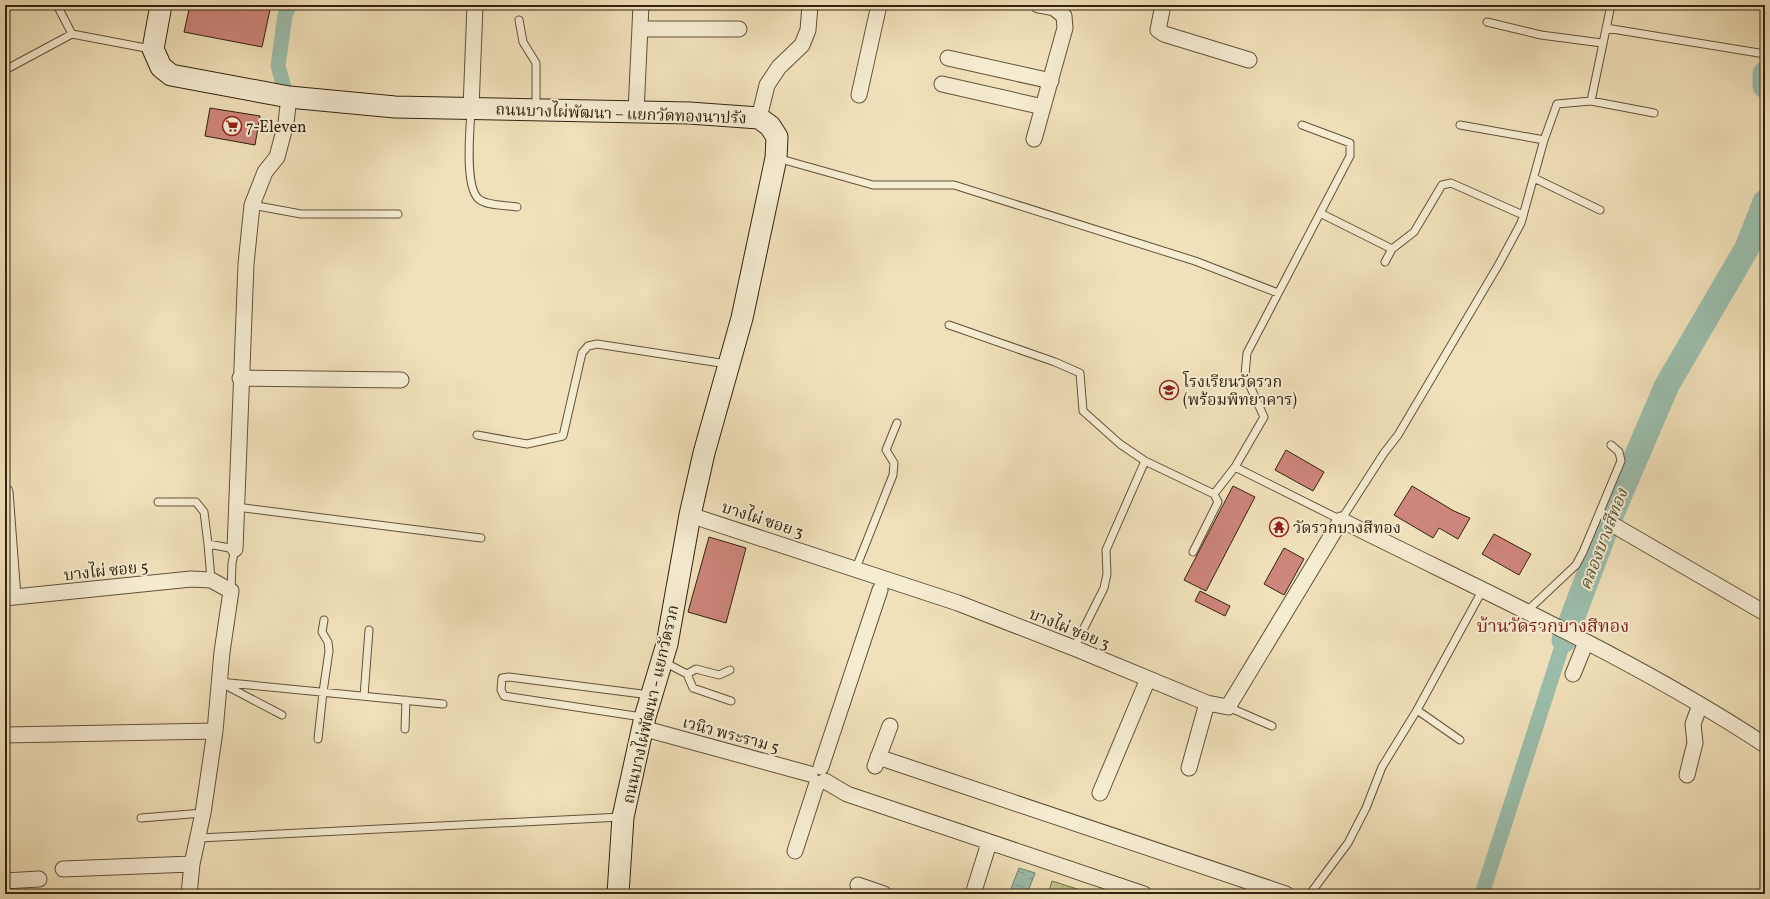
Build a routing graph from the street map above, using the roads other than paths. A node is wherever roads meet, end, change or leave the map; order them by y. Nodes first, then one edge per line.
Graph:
1 (57, 5) edge
2 (161, 5) edge
3 (475, 5) edge
4 (641, 5) edge
5 (810, 5) edge
6 (878, 5) edge
7 (1038, 5) edge
8 (1163, 5) edge
9 (1611, 5) edge
10 (519, 20) dead end
11 (1487, 22) dead end
12 (1606, 28) junction
13 (640, 29) junction
14 (739, 29) dead end
15 (72, 34) junction
16 (1602, 43) junction
17 (153, 49) junction
18 (1761, 54) edge
19 (948, 58) dead end
20 (1249, 60) dead end
21 (5, 70) edge
22 (1051, 81) junction
23 (942, 84) dead end
24 (859, 95) dead end
25 (289, 97) junction
26 (1591, 101) junction
27 (1043, 107) junction
28 (471, 108) junction
29 (536, 110) junction
30 (636, 112) junction
31 (1654, 113) dead end
32 (759, 118) junction
33 (1302, 124) dead end
34 (1460, 125) dead end
35 (1034, 139) dead end
36 (1544, 140) junction
37 (776, 158) junction
38 (1534, 178) junction
39 (252, 205) junction
40 (517, 207) dead end
41 (1600, 210) dead end
42 (1320, 213) junction
43 (398, 214) dead end
44 (1523, 215) junction
45 (1392, 249) junction
46 (1385, 262) dead end
47 (1278, 293) junction
48 (949, 325) dead end
49 (729, 364) junction
50 (240, 378) junction
51 (401, 380) dead end
52 (897, 423) dead end
53 (477, 435) dead end
54 (1611, 445) dead end
55 (1145, 461) junction
56 (1235, 467) junction
57 (6, 492) edge
58 (1214, 494) junction
59 (158, 502) dead end
60 (236, 507) junction
61 (690, 514) junction
62 (1341, 520) junction
63 (1615, 526) dead end
64 (481, 538) dead end
65 (208, 544) junction
66 (235, 549) junction
67 (1193, 552) dead end
68 (856, 568) junction
69 (211, 580) junction
70 (880, 590) dead end
71 (230, 591) junction
72 (1482, 591) junction
73 (9, 598) edge
74 (1526, 612) junction
75 (1765, 613) edge
76 (324, 620) dead end
77 (369, 630) dead end
78 (1583, 640) junction
79 (1074, 648) junction
80 (662, 661) junction
81 (730, 670) dead end
82 (687, 674) junction
83 (1573, 674) dead end
84 (1148, 679) junction
85 (219, 682) junction
86 (322, 692) junction
87 (364, 696) junction
88 (651, 696) junction
89 (406, 700) junction
90 (731, 701) dead end
91 (1207, 703) junction
92 (443, 704) dead end
93 (1700, 705) junction
94 (1228, 707) junction
95 (1417, 710) junction
96 (282, 715) dead end
97 (643, 723) junction
98 (890, 726) dead end
99 (1272, 726) dead end
100 (405, 728) dead end
101 (215, 731) junction
102 (5, 735) edge
103 (318, 739) dead end
104 (1460, 740) dead end
105 (1765, 745) edge
106 (1188, 768) dead end
107 (1687, 774) dead end
108 (818, 776) junction
109 (1100, 793) dead end
110 (203, 813) junction
111 (623, 817) junction
112 (141, 818) dead end
113 (199, 838) junction
114 (989, 843) junction
115 (795, 851) dead end
116 (192, 864) junction
117 (63, 869) dead end
118 (39, 879) dead end
119 (5, 881) edge
120 (858, 885) dead end
121 (1139, 893) edge
122 (188, 894) edge
123 (618, 894) edge
124 (884, 894) edge
125 (973, 894) edge
126 (1286, 894) edge
127 (1310, 894) edge

1 - 15 lane
2 - 17 street
3 - 28 street
4 - 13 street
5 - 32 street
6 - 24 street
7 - 22 street
8 - 20 street
9 - 12 lane
10 - 29 lane
11 - 16 lane
12 - 16 lane
12 - 18 lane
13 - 14 street
13 - 30 street
15 - 17 lane
15 - 21 lane
16 - 26 lane
17 - 25 street, ถนนบางไผ่พัฒนา – แยกวัดทองนาปรัง
19 - 22 street
22 - 27 street
23 - 27 street
25 - 28 street, ถนนบางไผ่พัฒนา – แยกวัดทองนาปรัง
25 - 39 street
26 - 31 lane
26 - 36 lane
27 - 35 street
28 - 29 street, ถนนบางไผ่พัฒนา – แยกวัดทองนาปรัง
28 - 40 lane
29 - 30 street, ถนนบางไผ่พัฒนา – แยกวัดทองนาปรัง
30 - 32 street, ถนนบางไผ่พัฒนา – แยกวัดทองนาปรัง
32 - 37 street, ถนนบางไผ่พัฒนา – แยกวัดทองนาปรัง
33 - 42 lane
34 - 36 lane
36 - 38 lane
37 - 47 lane
37 - 49 street, ถนนบางไผ่พัฒนา – แยกวัดทองนาปรัง
38 - 41 lane
38 - 44 lane
39 - 43 lane
39 - 50 street
42 - 45 lane
42 - 47 lane
44 - 45 lane
44 - 62 lane
45 - 46 lane
47 - 56 lane
48 - 55 lane
49 - 53 lane
49 - 61 street, ถนนบางไผ่พัฒนา – แยกวัดทองนาปรัง
50 - 51 street
50 - 60 street
52 - 68 lane
54 - 74 lane
55 - 58 lane
55 - 79 lane
56 - 58 lane
56 - 62 lane
57 - 73 street
58 - 67 lane
59 - 65 lane
60 - 64 lane
60 - 66 street
61 - 68 street, บางไผ่ ซอย 3
61 - 80 street, ถนนบางไผ่พัฒนา - แยกวัดรวก
62 - 72 street
62 - 94 street
63 - 75 street
65 - 66 lane
65 - 69 lane
66 - 71 lane
68 - 79 street, บางไผ่ ซอย 3
69 - 71 street
69 - 73 street, บางไผ่ ซอย 5
70 - 108 street
71 - 85 street
72 - 74 street
72 - 95 lane
74 - 78 street
76 - 86 lane
77 - 87 lane
78 - 83 street
78 - 93 street
79 - 84 street, บางไผ่ ซอย 3
80 - 82 lane
80 - 88 street, ถนนบางไผ่พัฒนา - แยกวัดรวก
81 - 82 lane
82 - 90 lane
84 - 91 street, บางไผ่ ซอย 3
84 - 109 street
85 - 86 lane
85 - 96 lane
85 - 101 street
86 - 87 lane
86 - 103 lane
87 - 89 lane
88 - 97 street, ถนนบางไผ่พัฒนา - แยกวัดรวก
88 - 97 lane
89 - 92 lane
89 - 100 lane
91 - 94 street, บางไผ่ ซอย 3
91 - 106 street
93 - 105 street
93 - 107 street
94 - 99 lane
95 - 104 lane
95 - 127 lane
97 - 108 street, เวนิว พระราม 5
97 - 111 street, ถนนบางไผ่พัฒนา - แยกวัดรวก
98 - 126 street
101 - 102 street
101 - 110 street
108 - 114 street, เวนิว พระราม 5
108 - 115 street
110 - 112 lane
110 - 113 street
111 - 113 lane
111 - 123 street, ถนนบางไผ่พัฒนา - แยกวัดรวก
113 - 116 street
114 - 121 street, เวนิว พระราม 5
114 - 125 street
116 - 117 street
116 - 122 street
118 - 119 street
120 - 124 street

